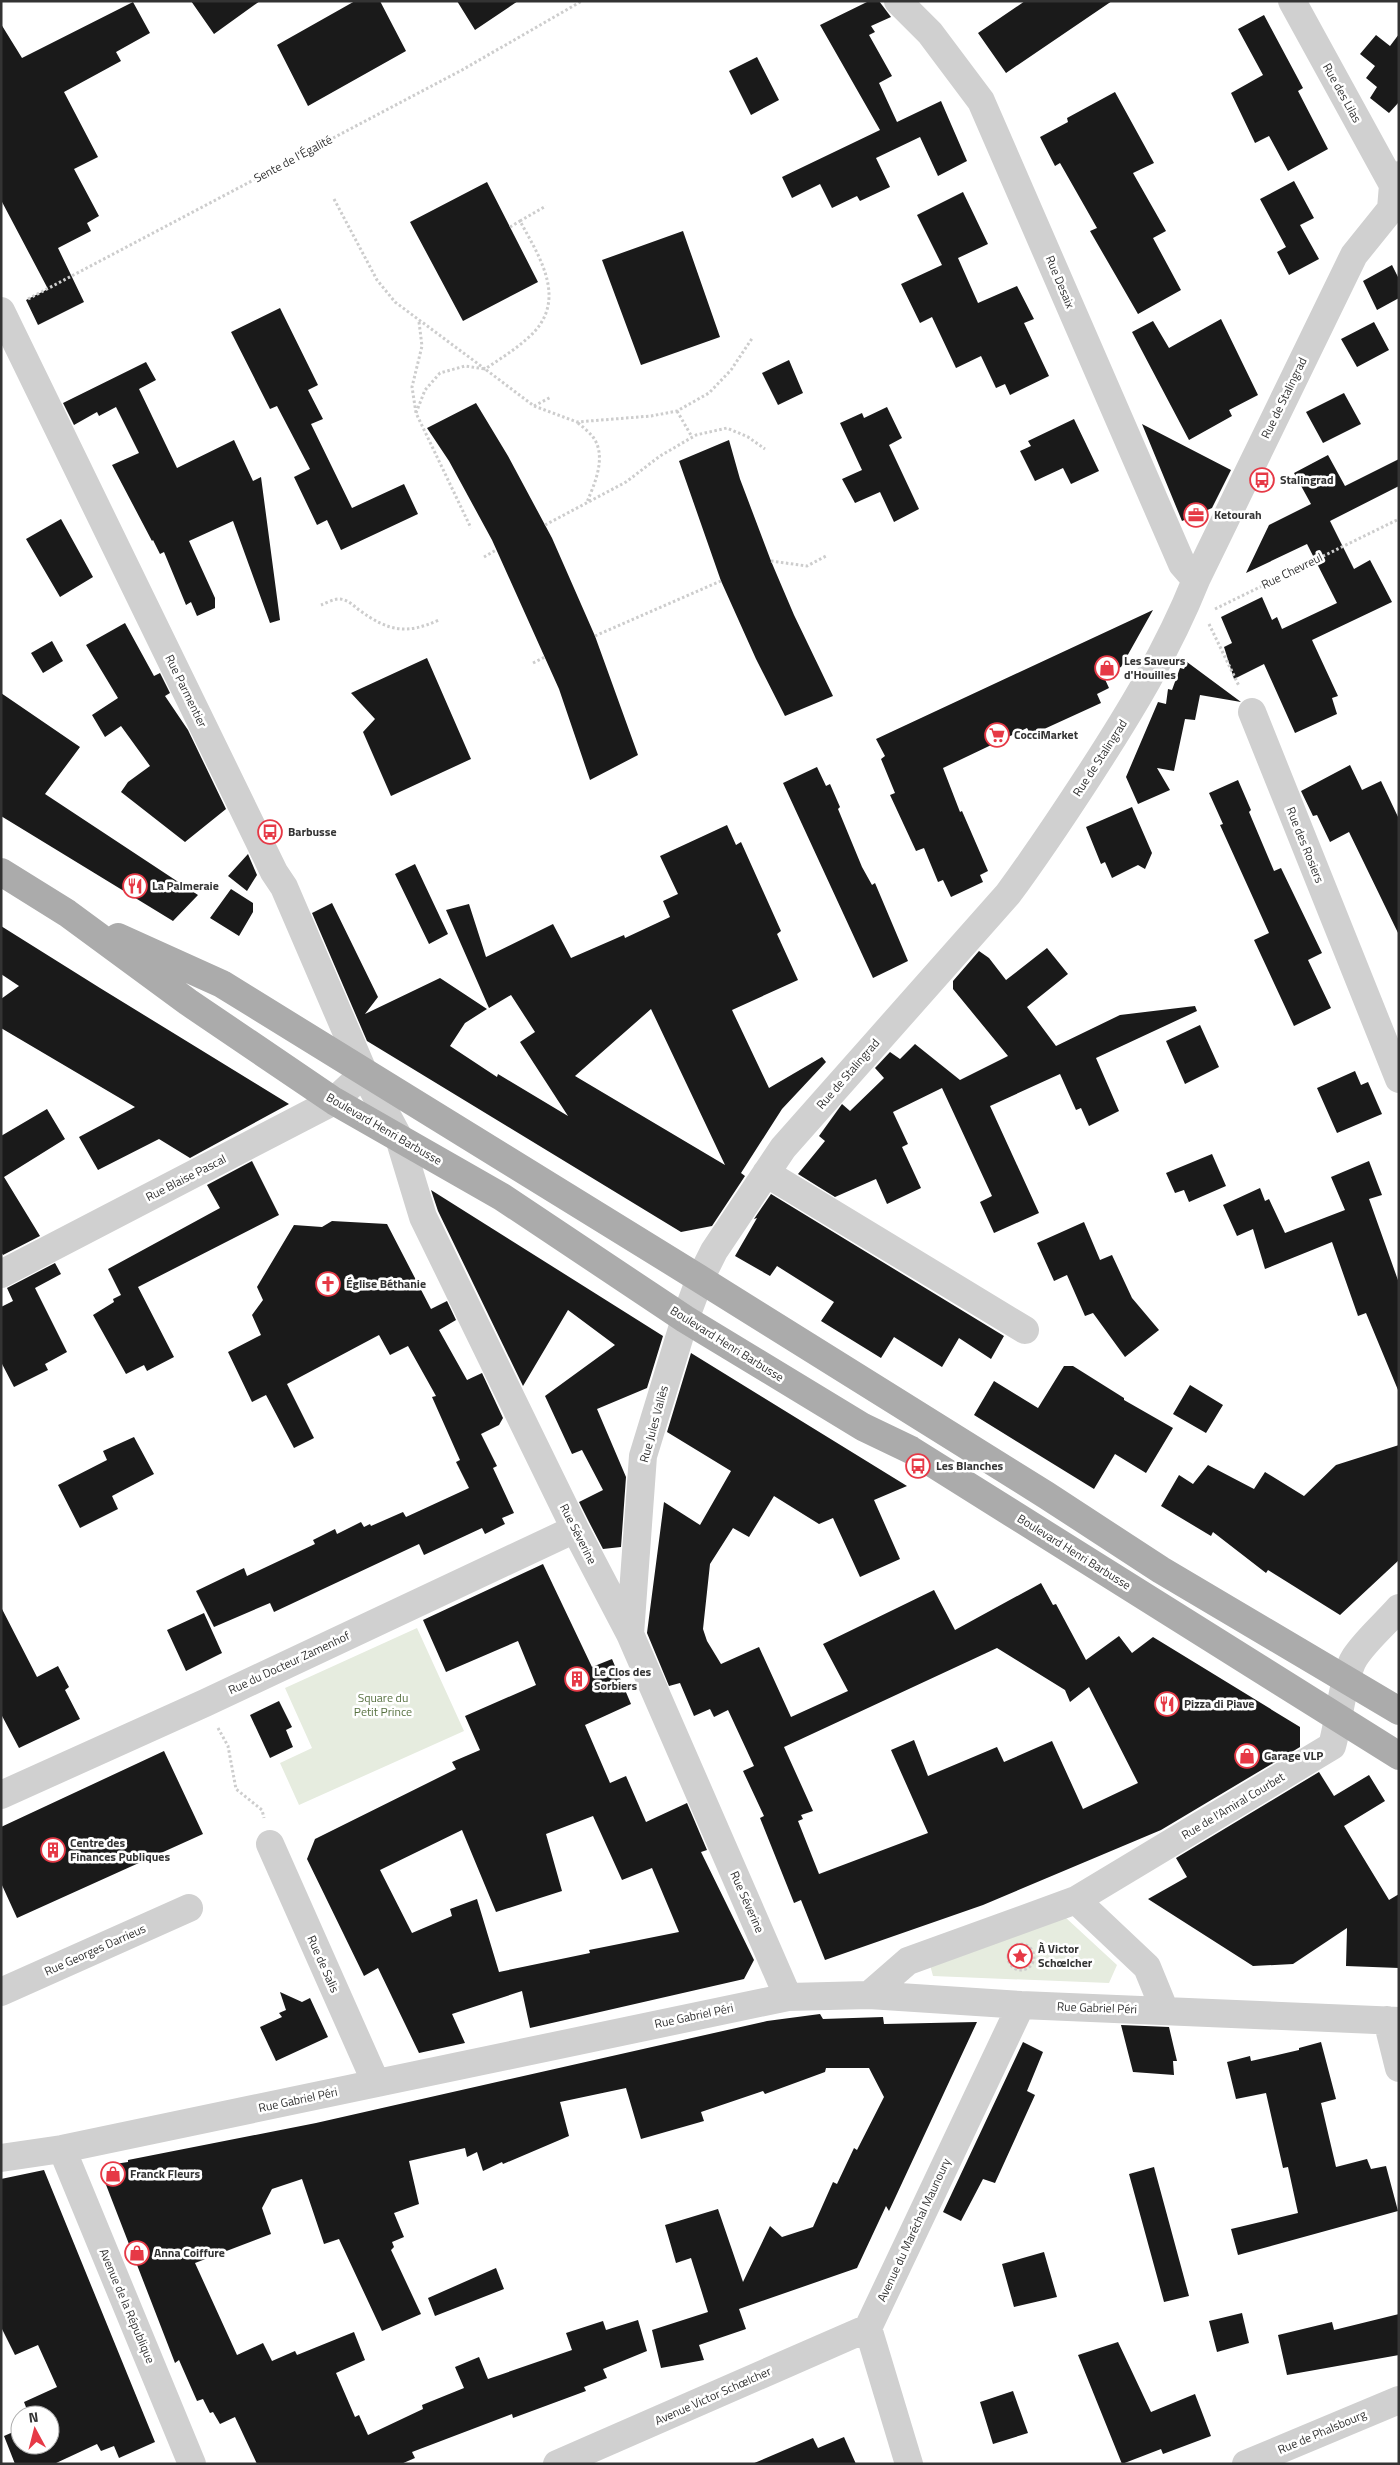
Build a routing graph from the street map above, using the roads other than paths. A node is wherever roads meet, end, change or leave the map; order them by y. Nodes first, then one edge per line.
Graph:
1 (898, 1) edge
2 (1292, 1) edge
3 (1395, 197) edge
4 (2, 311) edge
5 (1196, 580) junction
6 (1252, 712) road end
7 (1, 872) edge
8 (67, 913) junction
9 (364, 1073) junction
10 (1399, 1080) edge
11 (334, 1101) junction
12 (399, 1138) junction
13 (766, 1173) junction
14 (1, 1274) edge
15 (700, 1279) junction
16 (685, 1319) junction
17 (1024, 1330) dead end
18 (575, 1529) junction
19 (1399, 1608) edge
20 (630, 1634) junction
21 (1346, 1680) junction
22 (1399, 1711) edge
23 (1340, 1719) junction
24 (1399, 1756) edge
25 (1, 1795) edge
26 (270, 1844) road end
27 (1076, 1900) junction
28 (188, 1908) dead end
29 (1, 1992) edge
30 (869, 1995) junction
31 (788, 1997) junction
32 (1020, 2004) junction
33 (1165, 2011) junction
34 (1393, 2020) edge
35 (1399, 2068) edge
36 (376, 2083) junction
37 (62, 2149) junction
38 (1, 2158) edge
39 (868, 2328) junction
40 (1399, 2400) edge
41 (192, 2464) edge
42 (557, 2464) edge
43 (909, 2464) edge
44 (1246, 2464) edge

1 - 5 street, Rue Desaix
2 - 3 street, Rue des Lilas
3 - 5 street, Rue de Stalingrad
4 - 9 street, Rue Parmentier
5 - 13 street, Rue de Stalingrad
6 - 10 street, Rue des Rosiers
7 - 8 main road, Boulevard Henri Barbusse
8 - 9 main road, Boulevard Henri Barbusse
8 - 11 main road, Boulevard Henri Barbusse
9 - 11 street, Rue Blaise Pascal
9 - 12 street, Rue Séverine
9 - 15 main road, Boulevard Henri Barbusse
11 - 12 main road, Boulevard Henri Barbusse
11 - 14 street, Rue Blaise Pascal
12 - 16 main road, Boulevard Henri Barbusse
12 - 18 street, Rue Séverine
13 - 15 street, Rue de Stalingrad
13 - 17 street
15 - 16 street, Rue Jules Vallès
15 - 21 main road, Boulevard Henri Barbusse
16 - 20 street, Rue Jules Vallès
16 - 23 main road, Boulevard Henri Barbusse
18 - 20 street, Rue Séverine
18 - 25 street, Rue du Docteur Zamenhof
19 - 21 street, Rue de l'Amiral Courbet
20 - 31 street, Rue Séverine
21 - 22 main road, Boulevard Henri Barbusse
21 - 23 street, Rue de l'Amiral Courbet
23 - 24 main road, Boulevard Henri Barbusse
23 - 27 street, Rue de l'Amiral Courbet
26 - 36 street, Rue de Salis
27 - 30 street, Rue de l'Amiral Courbet
27 - 33 street
28 - 29 street, Rue Georges Darrieus
30 - 31 street, Rue Gabriel Péri
30 - 32 street, Rue Gabriel Péri
31 - 36 street, Rue Gabriel Péri
32 - 33 street, Rue Gabriel Péri
32 - 39 street, Avenue du Maréchal Maunoury
33 - 34 street, Rue Gabriel Péri
34 - 35 street
36 - 37 street, Rue Gabriel Péri
37 - 38 street, Rue Gabriel Péri
37 - 41 street, Avenue de la République
39 - 42 street, Avenue Victor Schœlcher
39 - 43 street
40 - 44 street, Rue de Phalsbourg

